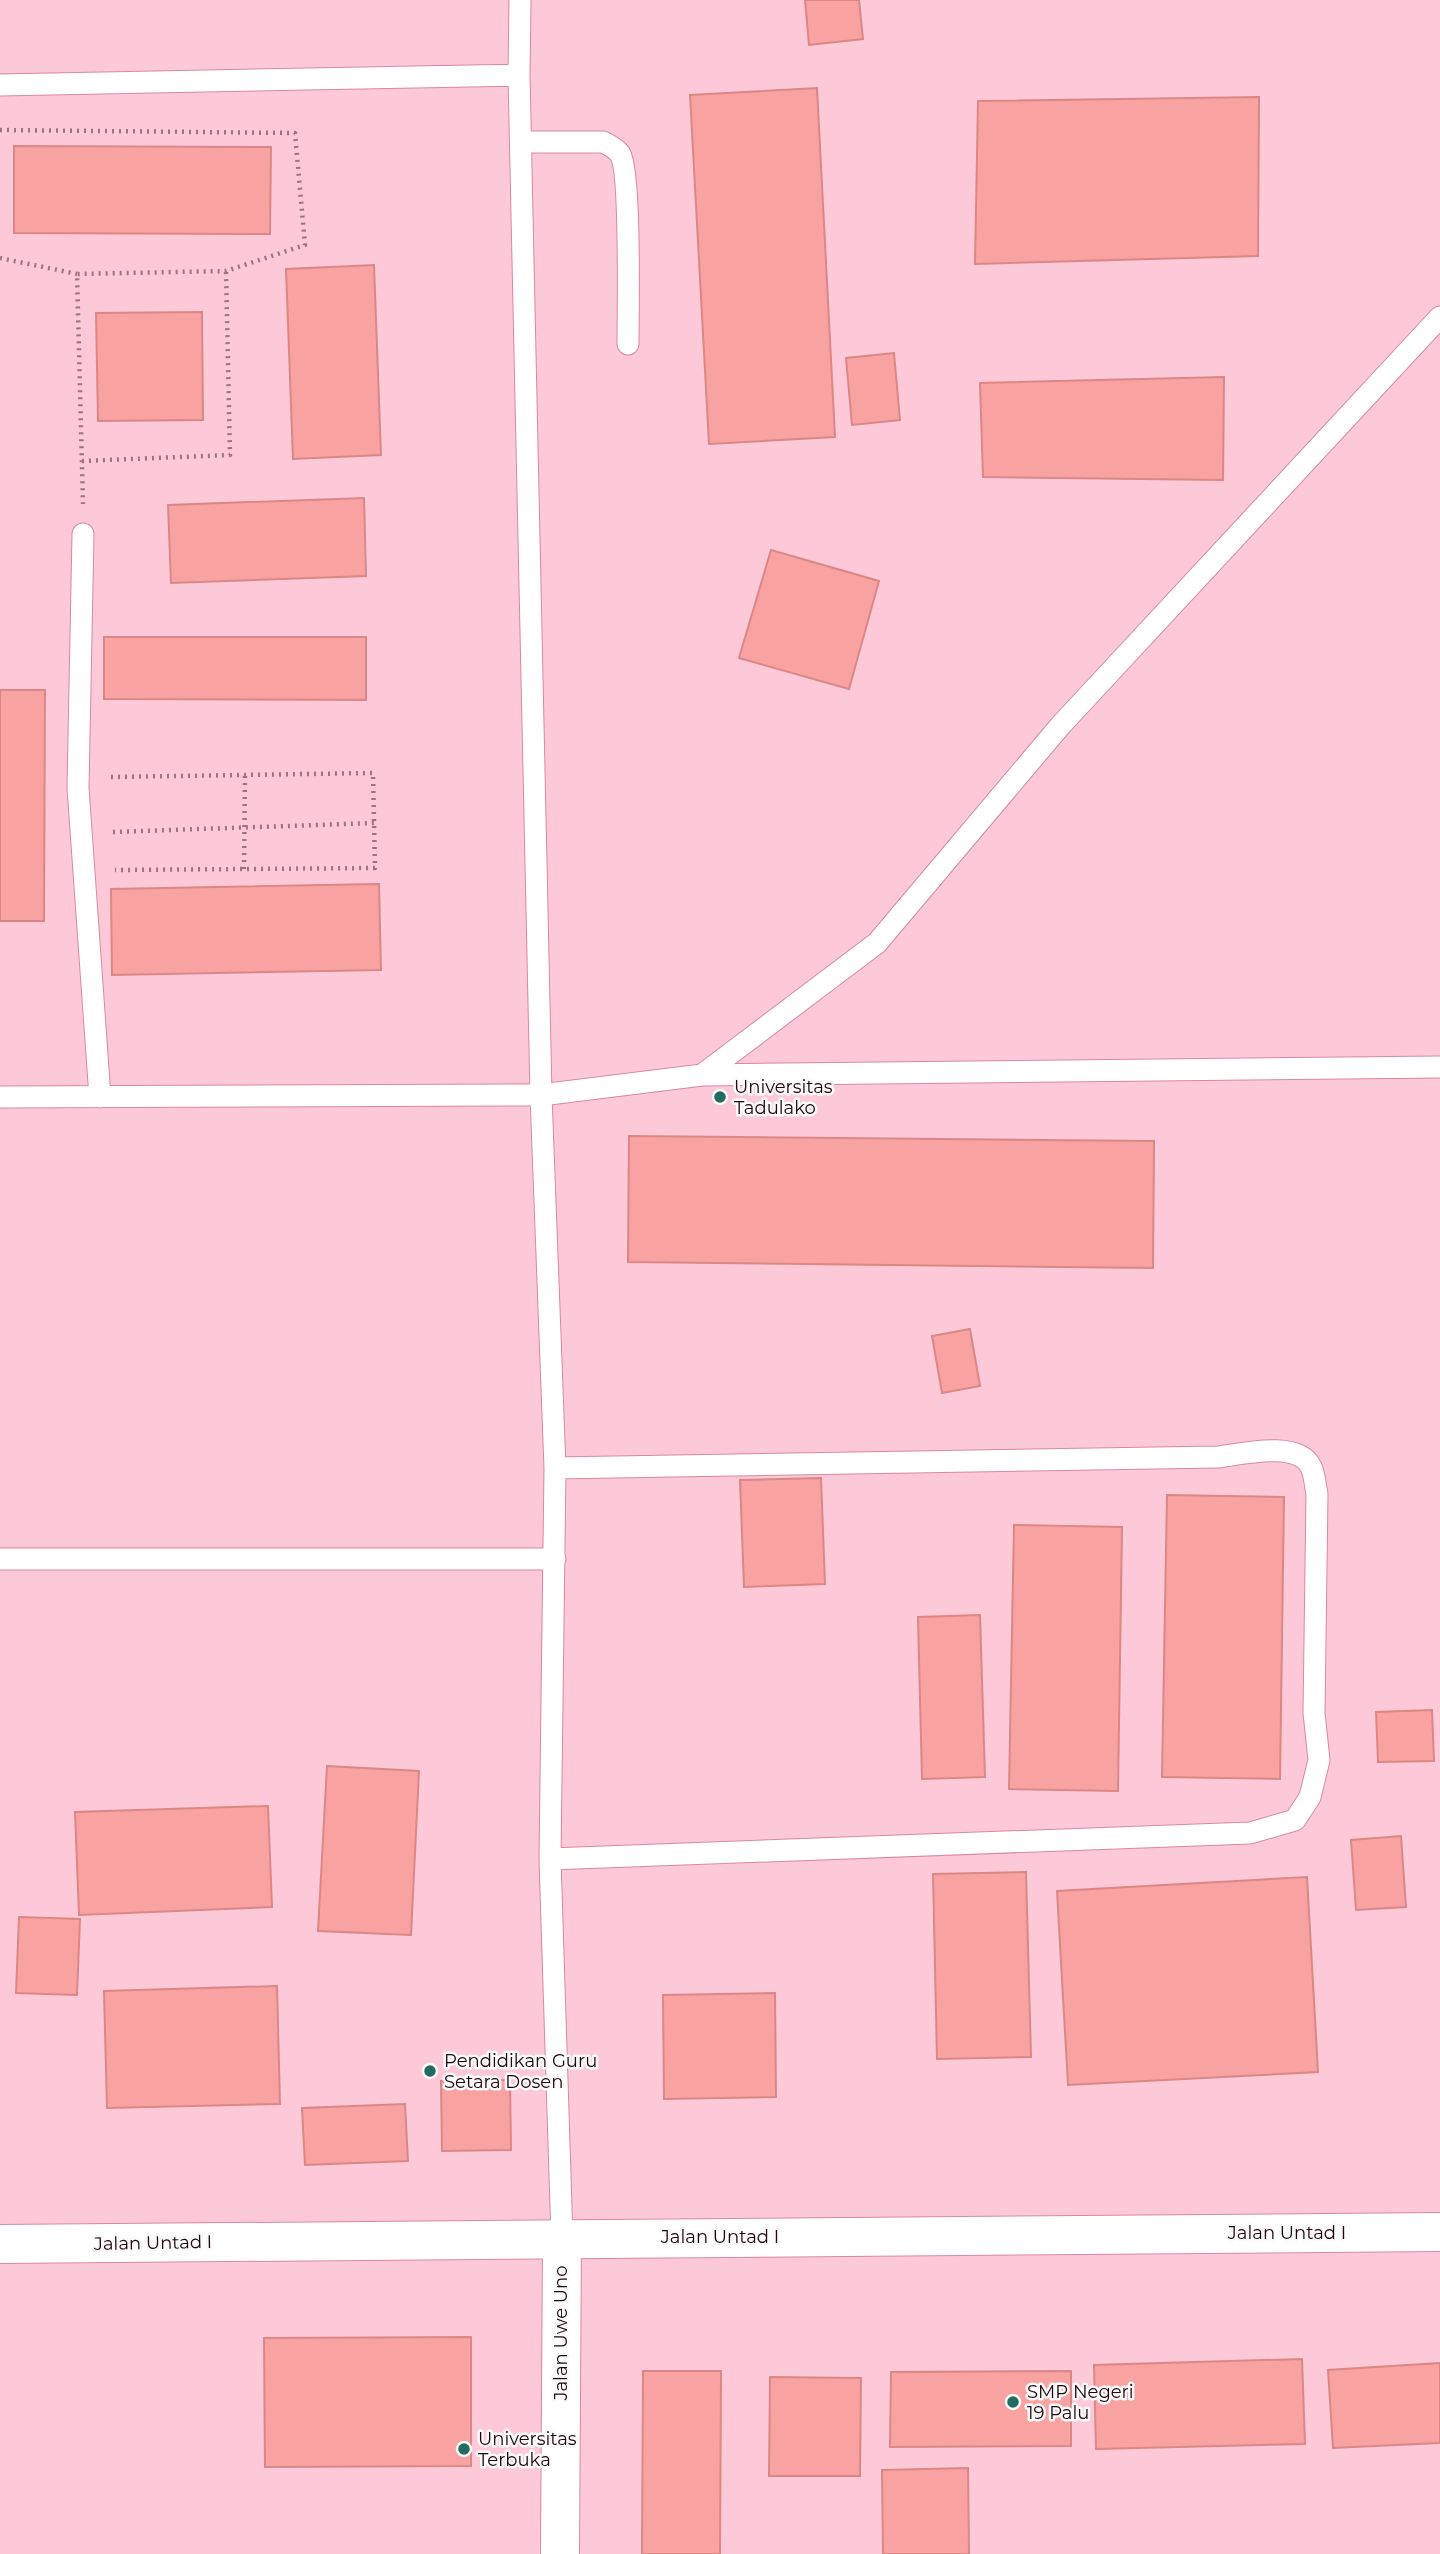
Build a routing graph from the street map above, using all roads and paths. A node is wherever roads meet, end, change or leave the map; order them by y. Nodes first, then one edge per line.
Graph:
1 (520, 0) edge
2 (519, 75) junction
3 (0, 85) edge
4 (0, 130) edge
5 (522, 142) junction
6 (0, 258) edge
7 (226, 271) junction
8 (77, 274) junction
9 (1440, 317) edge
10 (628, 344) dead end
11 (82, 461) junction
12 (83, 534) joint
13 (245, 775) junction
14 (78, 778) junction
15 (374, 823) junction
16 (244, 827) junction
17 (81, 833) junction
18 (244, 869) junction
19 (84, 870) junction
20 (1440, 1067) edge
21 (702, 1075) junction
22 (541, 1095) junction
23 (0, 1097) edge
24 (100, 1097) junction
25 (555, 1468) junction
26 (0, 1559) edge
27 (555, 1559) junction
28 (550, 1859) junction
29 (1440, 2232) edge
30 (562, 2238) junction
31 (0, 2244) edge
32 (560, 2554) edge

1 - 2 lane
2 - 3 lane
2 - 5 lane
4 - 7 path
5 - 10 lane
5 - 22 lane
6 - 8 path
7 - 8 path
7 - 11 path
8 - 11 path
9 - 21 lane
11 - 12 path
12 - 14 lane
13 - 14 path
13 - 15 path
13 - 16 path
14 - 17 lane
15 - 16 path
15 - 18 path
16 - 17 path
16 - 18 path
17 - 19 lane
18 - 19 path
19 - 24 lane
20 - 21 lane
21 - 22 lane
22 - 24 lane
22 - 25 lane
23 - 24 lane
25 - 27 lane
25 - 28 lane
26 - 27 lane
27 - 28 lane
28 - 30 lane
29 - 30 street, Jalan Untad I
30 - 31 street, Jalan Untad I
30 - 32 street, Jalan Uwe Uno

